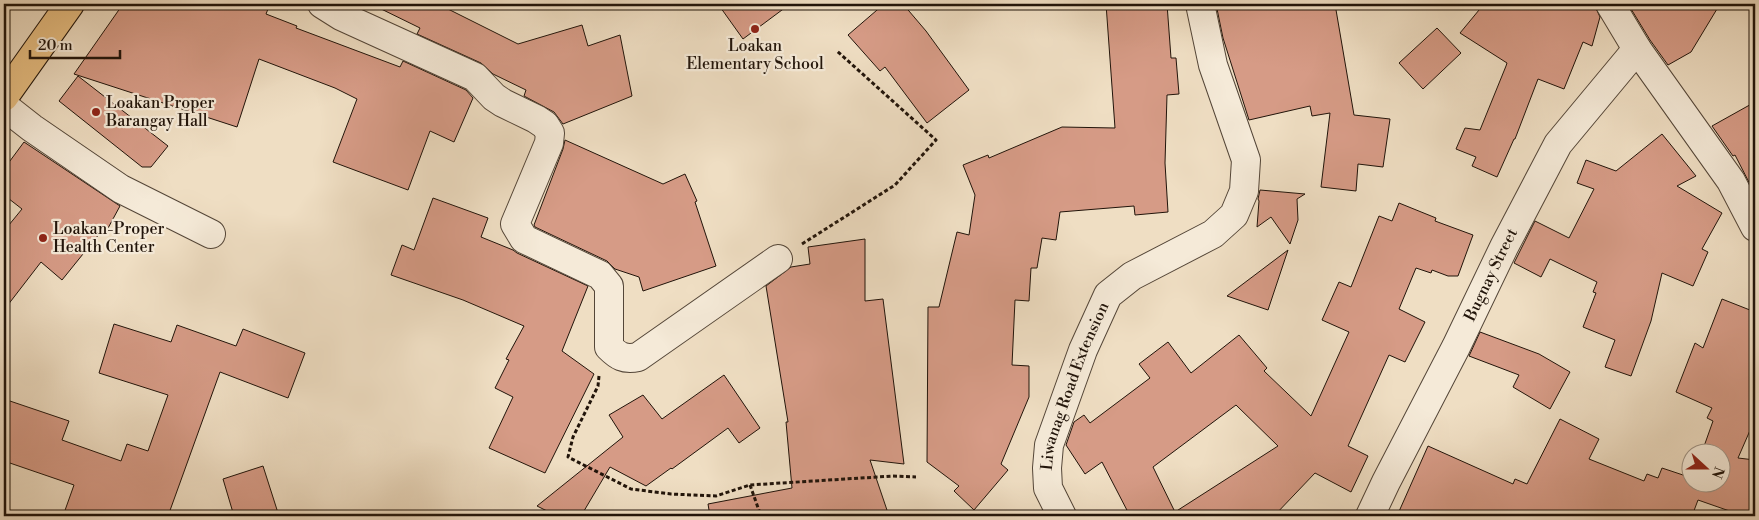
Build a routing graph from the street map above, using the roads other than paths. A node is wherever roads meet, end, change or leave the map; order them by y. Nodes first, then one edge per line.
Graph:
1 (70, 4) edge
2 (322, 4) edge
3 (1200, 4) edge
4 (1610, 4) edge
5 (1637, 49) junction
6 (4, 97) edge
7 (4, 106) edge
8 (1755, 227) edge
9 (211, 234) dead end
10 (778, 259) road end
11 (1062, 516) edge
12 (1370, 516) edge

1 - 6 main road
2 - 10 street
3 - 11 street, Liwanag Road Extension
4 - 5 street
5 - 8 street
5 - 12 street, Bugnay Street
7 - 9 street

